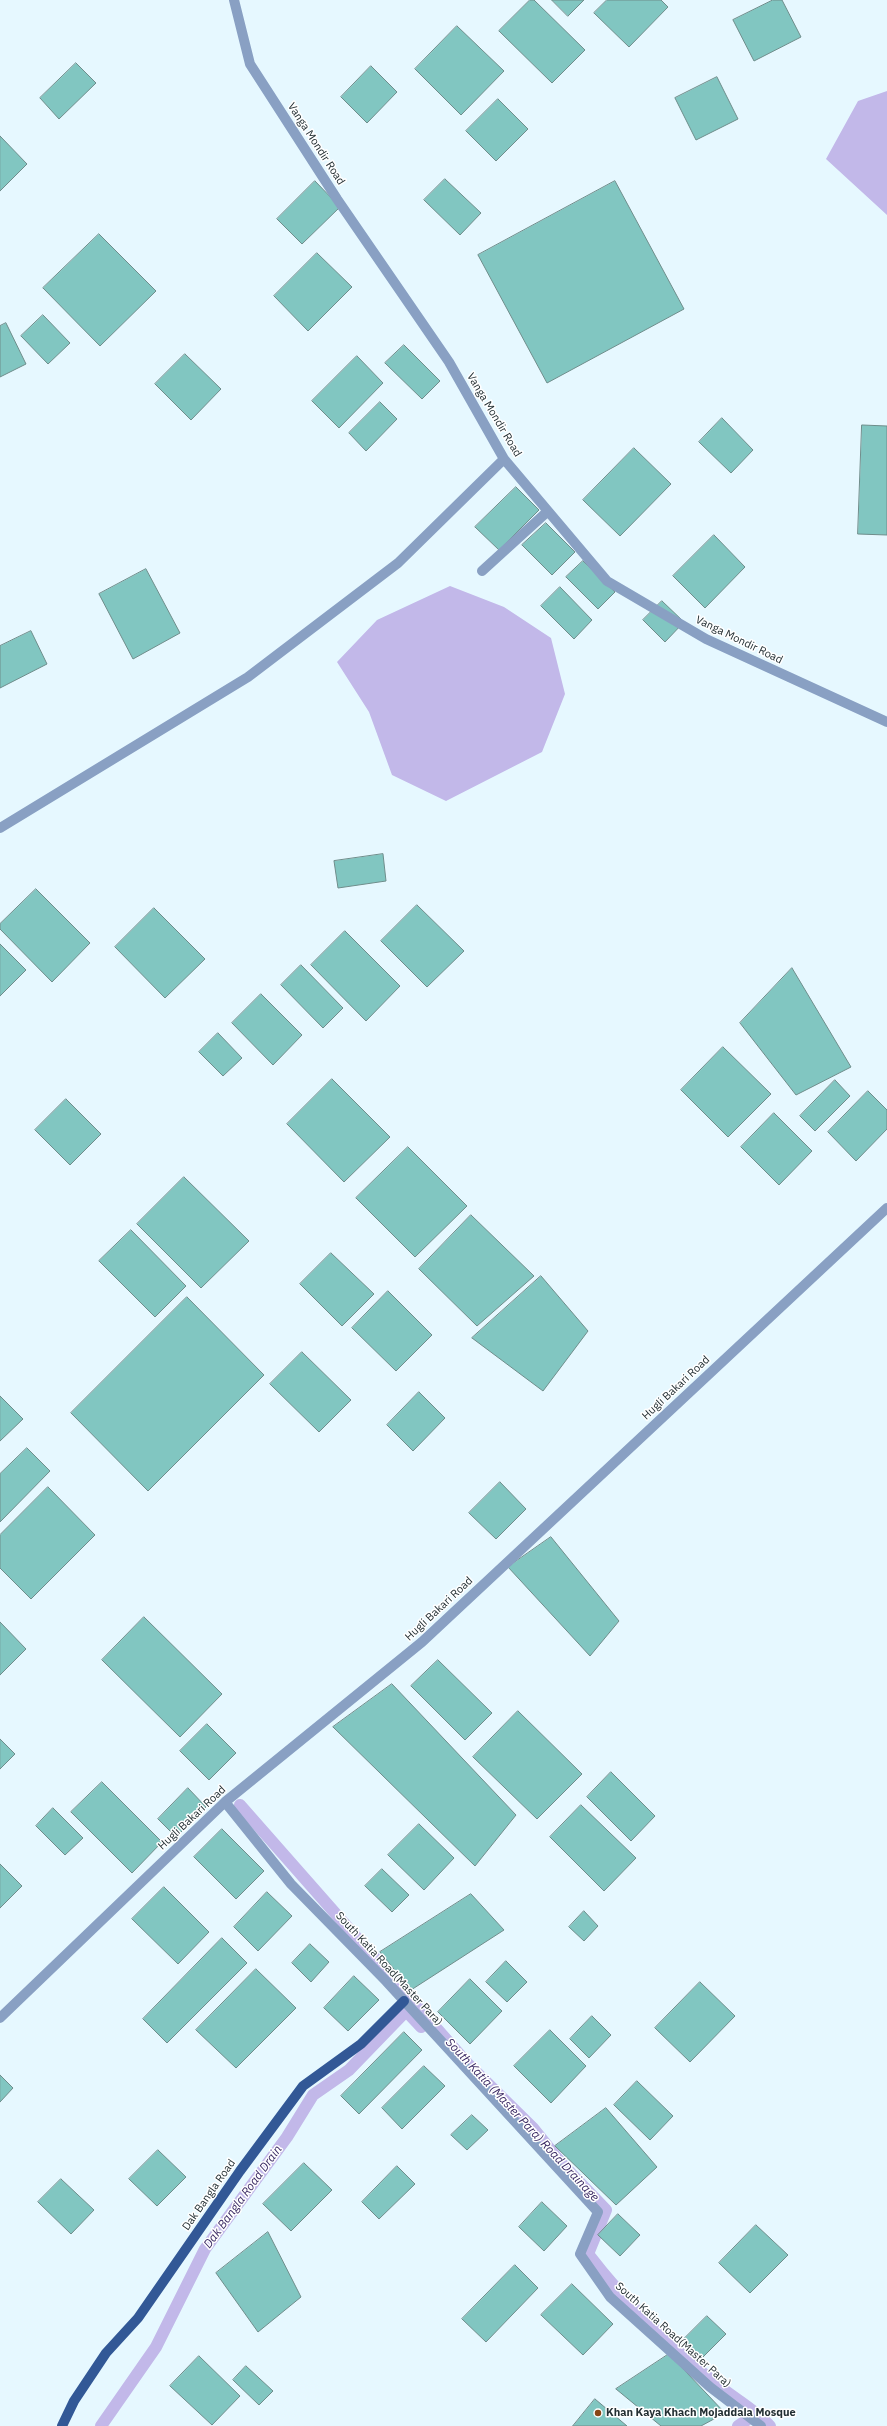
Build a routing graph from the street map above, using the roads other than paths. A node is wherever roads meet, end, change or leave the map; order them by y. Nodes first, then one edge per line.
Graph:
1 (234, 0) edge
2 (504, 459) junction
3 (548, 511) junction
4 (482, 571) dead end
5 (887, 722) edge
6 (0, 828) edge
7 (887, 1208) edge
8 (225, 1802) junction
9 (404, 2001) junction
10 (0, 2018) edge
11 (754, 2424) edge
12 (62, 2426) edge

1 - 2 street, Vanga Mondir Road
2 - 3 street, Vanga Mondir Road
2 - 6 street
3 - 4 street
3 - 5 street, Vanga Mondir Road
7 - 8 street, Hugli Bakari Road
8 - 9 street, South Katia Road(Master Para)
8 - 10 street, Hugli Bakari Road
9 - 11 street, South Katia Road(Master Para)
9 - 12 main road, Dak Bangla Road

